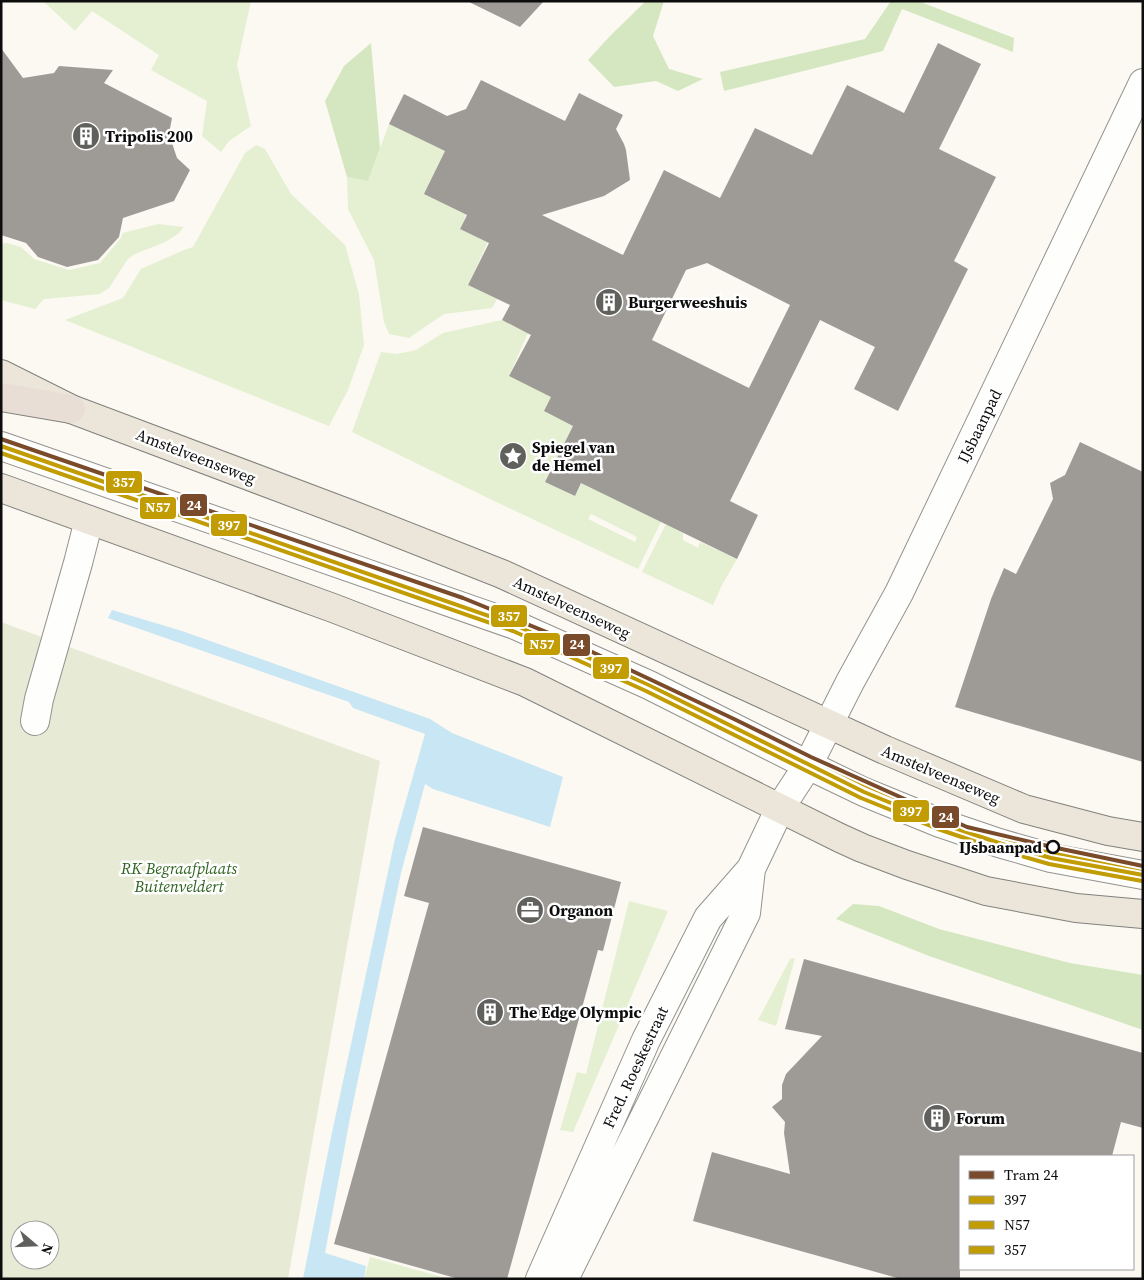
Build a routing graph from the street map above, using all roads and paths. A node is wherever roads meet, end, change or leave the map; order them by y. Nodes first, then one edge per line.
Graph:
1 (1143, 83) edge
2 (1, 374) edge
3 (1, 397) edge
4 (70, 408) junction
5 (1, 446) edge
6 (1, 488) edge
7 (89, 520) junction
8 (34, 721) dead end
9 (828, 724) junction
10 (808, 765) junction
11 (780, 808) junction
12 (1143, 837) edge
13 (751, 869) junction
14 (1143, 875) edge
15 (1143, 914) edge
16 (540, 1279) edge
17 (564, 1279) edge

1 - 9 street, IJsbaanpad
2 - 4 main road, Amstelveenseweg
3 - 4 highway
4 - 9 main road, Amstelveenseweg
5 - 10 street
6 - 7 main road
7 - 8 street
7 - 11 main road
9 - 10 street, IJsbaanpad
9 - 12 main road, Amstelveenseweg
10 - 11 street, Fred. Roeskestraat
10 - 14 street
11 - 13 street, Fred. Roeskestraat
11 - 15 main road
13 - 16 street, Fred. Roeskestraat
13 - 17 street, Fred. Roeskestraat

